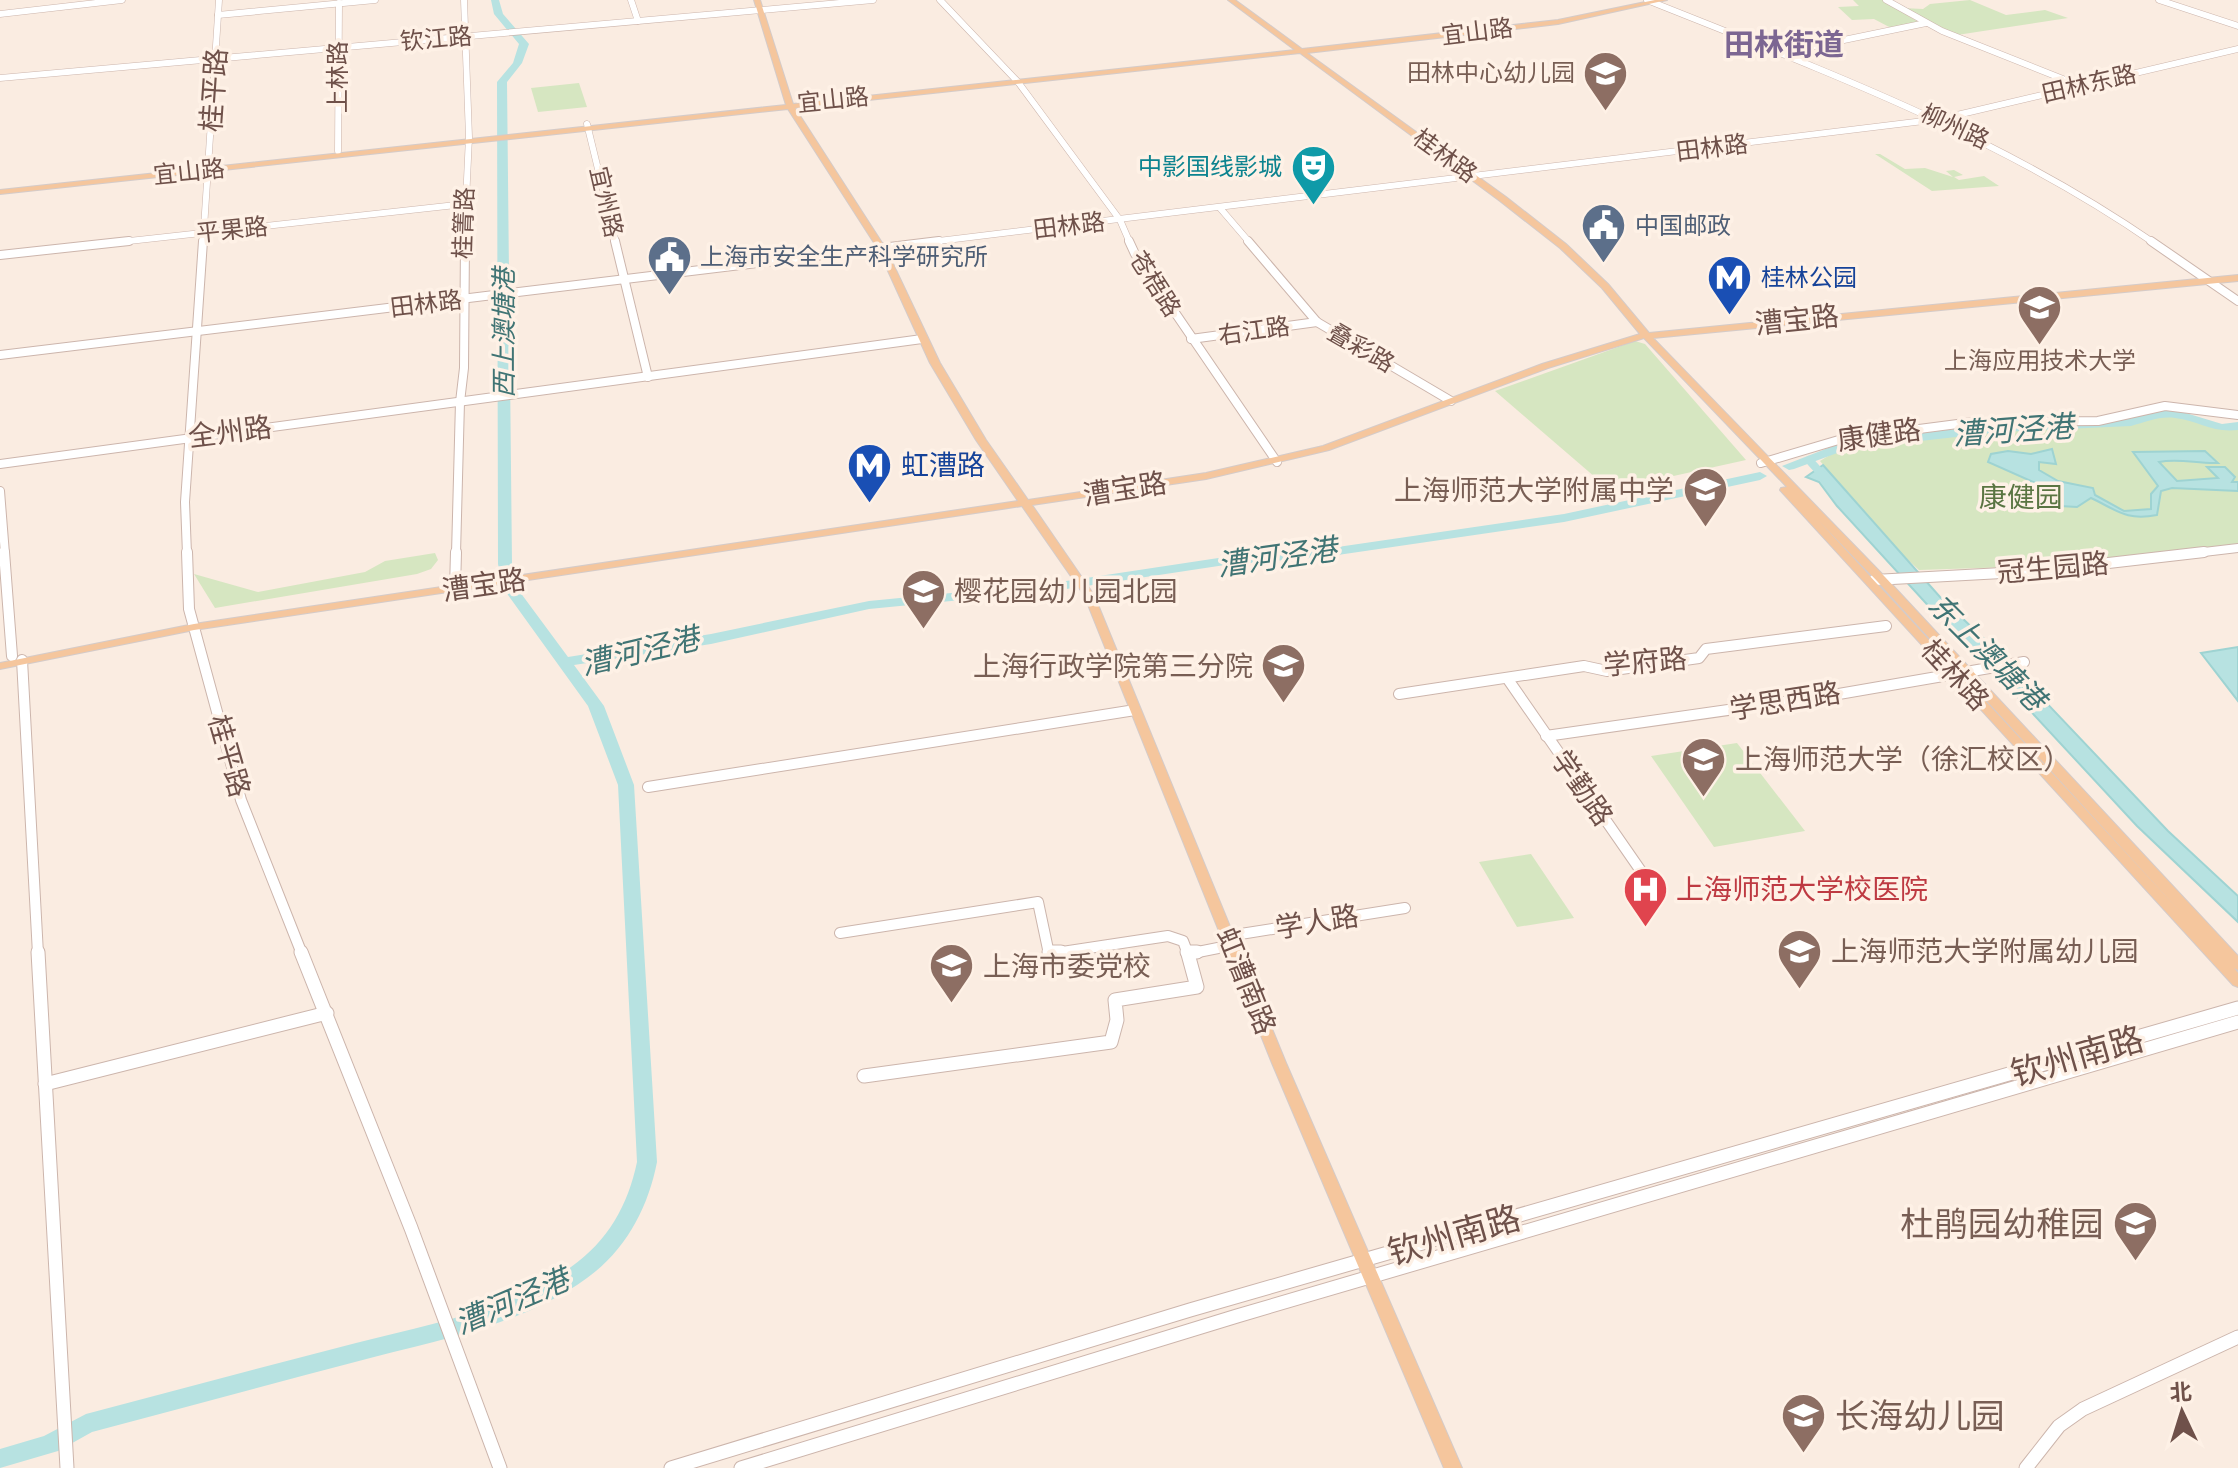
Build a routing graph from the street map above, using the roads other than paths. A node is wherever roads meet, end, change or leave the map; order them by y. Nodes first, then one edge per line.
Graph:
1 (122, 0) edge
2 (219, 0) edge
3 (375, 0) edge
4 (464, 0) edge
5 (631, 0) edge
6 (757, 0) edge
7 (873, 0) edge
8 (940, 0) edge
9 (1231, 0) edge
10 (1664, 0) edge
11 (1886, 0) edge
12 (2159, 0) edge
13 (1650, 1) edge
14 (339, 3) junction
15 (760, 10) junction
16 (0, 14) edge
17 (218, 15) junction
18 (638, 21) junction
19 (1927, 23) junction
20 (2238, 26) edge
21 (465, 36) junction
22 (338, 48) junction
23 (2238, 49) edge
24 (1301, 51) junction
25 (1779, 53) junction
26 (216, 59) junction
27 (0, 78) edge
28 (1016, 80) junction
29 (2080, 86) junction
30 (788, 103) junction
31 (1940, 119) junction
32 (587, 126) junction
33 (468, 139) junction
34 (338, 151) junction
35 (209, 168) junction
36 (1472, 177) junction
37 (0, 190) edge
38 (465, 204) junction
39 (1220, 208) junction
40 (1120, 220) junction
41 (204, 233) junction
42 (882, 249) junction
43 (0, 255) edge
44 (2238, 275) edge
45 (2207, 278) junction
46 (624, 281) junction
47 (462, 299) junction
48 (2238, 301) edge
49 (1317, 322) junction
50 (197, 330) junction
51 (1645, 334) junction
52 (922, 339) junction
53 (1191, 339) junction
54 (0, 354) edge
55 (648, 377) junction
56 (1448, 399) junction
57 (460, 402) junction
58 (2238, 415) edge
59 (189, 437) junction
60 (1276, 459) junction
61 (1766, 462) junction
62 (0, 464) edge
63 (0, 491) edge
64 (1023, 500) junction
65 (2238, 548) edge
66 (2, 549) edge
67 (1875, 580) junction
68 (455, 586) junction
69 (193, 625) junction
70 (1886, 626) dead end
71 (12, 659) edge
72 (2020, 662) dead end
73 (0, 666) edge
74 (1960, 672) junction
75 (1507, 678) junction
76 (1399, 694) dead end
77 (1135, 710) junction
78 (1546, 736) junction
79 (648, 787) dead end
80 (1659, 897) dead end
81 (1405, 908) dead end
82 (840, 933) dead end
83 (1228, 936) junction
84 (1218, 948) dead end
85 (1188, 954) junction
86 (2238, 965) edge
87 (2238, 982) edge
88 (2238, 1008) edge
89 (327, 1013) junction
90 (2238, 1022) edge
91 (864, 1076) dead end
92 (45, 1084) junction
93 (1363, 1261) junction
94 (1370, 1278) junction
95 (2238, 1337) edge
96 (67, 1468) edge
97 (500, 1468) edge
98 (671, 1468) edge
99 (741, 1468) edge
100 (1453, 1468) edge
101 (2026, 1468) edge

1 - 16 street
2 - 17 street, 桂平路
3 - 14 street
4 - 21 street, 桂箐路
5 - 18 street
6 - 15 main road
7 - 15 street, 钦江路
8 - 28 street, 苍梧路
9 - 24 main road, 桂林路
10 - 13 main road, 宜山路
11 - 19 street
12 - 20 street
13 - 24 main road, 宜山路
13 - 25 street, 柳州路
14 - 17 street
14 - 22 street, 上林路
15 - 18 street, 钦江路
15 - 30 main road
17 - 26 street, 桂平路
18 - 21 street, 钦江路
19 - 25 street
19 - 29 street
21 - 22 street, 钦江路
21 - 33 street, 桂箐路
22 - 26 street, 钦江路
22 - 34 street, 上林路
23 - 29 street, 田林东路
24 - 28 main road, 宜山路
24 - 36 main road, 桂林路
25 - 31 street, 柳州路
26 - 27 street, 钦江路
26 - 35 street, 桂平路
28 - 30 main road, 宜山路
28 - 40 street, 苍梧路
29 - 31 street, 田林东路
30 - 32 main road, 宜山路
30 - 42 main road
31 - 36 street, 田林路
31 - 45 street, 柳州路
32 - 33 main road, 宜山路
32 - 46 street, 宜州路
33 - 34 main road, 宜山路
33 - 35 main road, 宜山路
33 - 38 street, 桂箐路
34 - 35 main road, 宜山路
35 - 37 main road, 宜山路
35 - 41 street, 桂平路
36 - 39 street, 田林路
36 - 51 main road, 桂林路
38 - 41 street, 平果路
38 - 47 street, 桂箐路
39 - 40 street, 田林路
39 - 49 street, 叠彩路
40 - 42 street, 田林路
40 - 53 street, 苍梧路
41 - 43 street, 平果路
41 - 50 street, 桂平路
42 - 46 street, 田林路
42 - 52 main road
44 - 45 main road, 漕宝路
45 - 48 street, 柳州路
45 - 51 main road, 漕宝路
46 - 47 street, 田林路
46 - 55 street, 宜州路
47 - 50 street, 田林路
47 - 57 street, 桂箐路
49 - 53 street, 右江路
49 - 56 street, 叠彩路
50 - 54 street, 田林路
50 - 59 street, 桂平路
51 - 56 main road, 漕宝路
51 - 61 main road, 桂林路
52 - 55 street, 全州路
52 - 64 main road
53 - 60 street, 苍梧路
55 - 57 street, 全州路
56 - 60 main road, 漕宝路
57 - 59 street, 全州路
57 - 68 street, 桂箐路
58 - 61 street, 康健路
59 - 62 street, 全州路
59 - 69 street, 桂平路
60 - 64 main road, 漕宝路
61 - 67 main road, 桂林路
63 - 66 street
64 - 68 main road, 漕宝路
64 - 77 main road, 虹漕南路
65 - 67 street, 冠生园路
66 - 71 street
67 - 74 main road, 桂林路
68 - 69 main road, 漕宝路
69 - 71 main road, 漕宝路
69 - 89 street, 桂平路
70 - 75 street, 学府路
71 - 73 main road, 漕宝路
71 - 92 street
72 - 74 street, 学思西路
74 - 78 street, 学思西路
74 - 86 main road, 桂林路
74 - 87 main road, 桂林路
75 - 76 street, 学府路
75 - 78 street, 学勤路
77 - 79 street
77 - 83 main road, 虹漕南路
78 - 80 street, 学勤路
81 - 83 street, 学人路
82 - 85 street
83 - 93 main road, 虹漕南路
84 - 85 street
85 - 91 street
88 - 93 street, 钦州南路
89 - 92 street
89 - 97 street, 桂平路
90 - 94 street, 钦州南路
92 - 96 street
93 - 94 main road, 虹漕南路
93 - 98 street, 钦州南路
94 - 99 street, 钦州南路
94 - 100 main road, 虹漕南路
95 - 101 street

